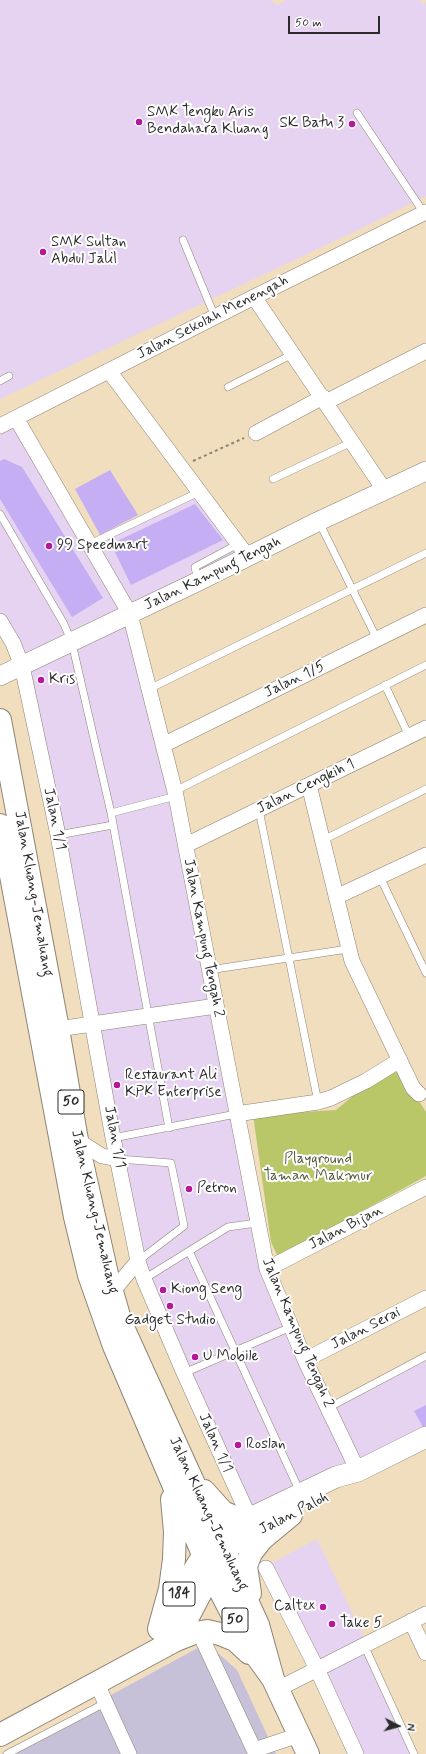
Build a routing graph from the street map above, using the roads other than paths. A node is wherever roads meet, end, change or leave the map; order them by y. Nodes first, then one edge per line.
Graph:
1 (357, 113) dead end
2 (425, 212) edge
3 (183, 240) dead end
4 (254, 297) junction
5 (215, 317) junction
6 (426, 351) edge
7 (293, 354) junction
8 (109, 371) junction
9 (9, 376) dead end
10 (0, 381) edge
11 (228, 387) dead end
12 (324, 399) junction
13 (16, 418) junction
14 (0, 426) edge
15 (256, 433) road end
16 (352, 442) junction
17 (426, 471) edge
18 (273, 479) dead end
19 (385, 491) junction
20 (199, 492) junction
21 (0, 514) edge
22 (319, 522) junction
23 (90, 544) junction
24 (243, 550) junction
25 (426, 553) edge
26 (352, 589) junction
27 (130, 614) junction
28 (426, 615) edge
29 (0, 621) edge
30 (377, 639) junction
31 (72, 643) junction
32 (426, 665) edge
33 (22, 666) junction
34 (0, 676) edge
35 (385, 685) junction
36 (149, 689) junction
37 (0, 720) edge
38 (426, 728) edge
39 (409, 736) junction
40 (163, 745) junction
41 (309, 785) junction
42 (426, 789) edge
43 (176, 793) junction
44 (259, 810) junction
45 (111, 813) junction
46 (0, 825) edge
47 (113, 825) junction
48 (58, 835) junction
49 (323, 840) junction
50 (186, 845) junction
51 (426, 855) edge
52 (380, 877) junction
53 (336, 897) junction
54 (348, 949) junction
55 (290, 959) junction
56 (209, 970) junction
57 (426, 973) edge
58 (216, 1006) junction
59 (148, 1016) junction
60 (93, 1023) junction
61 (58, 1029) junction
62 (400, 1060) junction
63 (423, 1094) edge
64 (318, 1102) junction
65 (236, 1114) junction
66 (169, 1128) junction
67 (114, 1138) junction
68 (77, 1140) junction
69 (118, 1159) junction
70 (426, 1187) edge
71 (257, 1223) junction
72 (189, 1251) junction
73 (138, 1261) junction
74 (267, 1269) junction
75 (144, 1279) junction
76 (112, 1292) junction
77 (426, 1298) edge
78 (291, 1327) junction
79 (235, 1351) junction
80 (426, 1356) edge
81 (305, 1360) junction
82 (184, 1373) junction
83 (328, 1408) junction
84 (426, 1437) edge
85 (358, 1471) junction
86 (179, 1475) junction
87 (301, 1494) junction
88 (291, 1515) junction
89 (247, 1520) junction
90 (214, 1553) junction
91 (266, 1568) dead end
92 (426, 1614) edge
93 (411, 1621) junction
94 (258, 1624) junction
95 (199, 1632) junction
96 (168, 1635) junction
97 (364, 1645) junction
98 (426, 1653) edge
99 (317, 1669) junction
100 (271, 1677) junction
101 (101, 1694) junction
102 (0, 1736) edge
103 (304, 1745) edge
104 (255, 1752) edge
105 (7, 1754) edge
106 (129, 1754) edge
107 (356, 1754) edge
108 (414, 1754) edge

1 - 2 lane
2 - 4 street, Jalan Sekolah Menengah
3 - 5 lane
4 - 5 street, Jalan Sekolah Menengah
4 - 7 street
5 - 8 street, Jalan Sekolah Menengah
6 - 12 street
7 - 11 lane
7 - 12 street
8 - 13 street, Jalan Sekolah Menengah
8 - 20 street
9 - 10 lane
12 - 15 street
12 - 16 street
13 - 14 street, Jalan Sekolah Menengah
13 - 23 street, Jalan Kampung Tengah 2
16 - 18 lane
16 - 19 street
17 - 19 street, Jalan Kampung Tengah
19 - 22 street, Jalan Kampung Tengah
20 - 23 lane
20 - 24 street
21 - 31 lane
22 - 24 street, Jalan Kampung Tengah
22 - 26 lane
23 - 27 street, Jalan Kampung Tengah 2
24 - 27 street, Jalan Kampung Tengah
25 - 26 lane
26 - 30 lane
26 - 36 lane
27 - 31 street, Jalan Kampung Tengah
27 - 36 street, Jalan Kampung Tengah 2
28 - 30 street, Jalan 1/5
29 - 33 street, Jalan 1/1
30 - 40 street, Jalan 1/5
31 - 33 street, Jalan Kampung Tengah
31 - 45 lane
32 - 35 lane
33 - 34 street, Jalan Kampung Tengah
33 - 48 street, Jalan 1/1
35 - 39 lane
35 - 43 lane
36 - 40 street, Jalan Kampung Tengah 2
37 - 61 main road, Jalan Kluang-Jemaluang / 50
38 - 39 street, Jalan Cengkih 1
39 - 41 street, Jalan Cengkih 1
40 - 43 street, Jalan Kampung Tengah 2
41 - 44 street, Jalan Cengkih 1
41 - 49 street
42 - 49 lane
43 - 45 lane
43 - 50 street, Jalan Kampung Tengah 2
44 - 50 street, Jalan Cengkih 1
44 - 55 lane
45 - 47 lane
46 - 86 main road, Jalan Kluang-Jemaluang / 50
47 - 48 lane
47 - 59 lane
48 - 60 street, Jalan 1/1
49 - 53 street
50 - 56 street, Jalan Kampung Tengah 2
51 - 52 street
52 - 53 street
52 - 57 lane
53 - 54 street
54 - 55 lane
54 - 62 street
55 - 56 lane
55 - 64 lane
56 - 58 street, Jalan Kampung Tengah 2
58 - 59 street
58 - 65 street, Jalan Kampung Tengah 2
59 - 60 street
59 - 66 lane
60 - 61 street
60 - 67 street, Jalan 1/1
61 - 68 main road, Jalan Kluang-Jemaluang / 50
62 - 63 street
62 - 64 street
64 - 65 street
65 - 66 lane
65 - 71 street, Jalan Kampung Tengah 2
66 - 67 lane
67 - 69 street, Jalan 1/1
68 - 69 street
68 - 76 main road, Jalan Kluang-Jemaluang / 50
69 - 73 street, Jalan 1/1
69 - 73 lane
70 - 74 street, Jalan Bijan
71 - 72 lane
71 - 74 street, Jalan Kampung Tengah 2
72 - 75 lane
72 - 79 lane
73 - 75 street, Jalan 1/1
73 - 76 street
74 - 78 street, Jalan Kampung Tengah 2
75 - 82 street, Jalan 1/1
76 - 86 main road, Jalan Kluang-Jemaluang / 50
77 - 81 street, Jalan Serai
78 - 79 lane
78 - 81 street, Jalan Kampung Tengah 2
79 - 82 lane
79 - 87 lane
80 - 83 lane
81 - 83 street, Jalan Kampung Tengah 2
82 - 89 street, Jalan 1/1
83 - 85 street, Jalan Kampung Tengah 2
84 - 85 main road, Jalan Paloh
85 - 87 main road, Jalan Paloh
85 - 88 main road, Jalan Paloh
86 - 89 main road
86 - 90 main road, Jalan Kluang-Jemaluang / 50
86 - 96 main road
87 - 89 main road, Jalan Paloh
88 - 90 main road, Jalan Paloh
88 - 94 main road
89 - 90 main road, Jalan Paloh
90 - 94 main road, Jalan Kluang-Jemaluang / 50
90 - 96 main road, 184
90 - 100 main road, Jalan Kluang-Jemaluang / 50
91 - 99 street
92 - 93 street
93 - 97 street
93 - 98 street
94 - 100 main road, Jalan Kluang-Jemaluang / 50
95 - 96 main road
95 - 100 main road
95 - 104 street
96 - 101 main road, 184
97 - 99 street
97 - 108 lane
99 - 100 street
99 - 107 street
100 - 103 main road, Jalan Kluang-Jemaluang / 50
101 - 102 main road, 184
101 - 105 lane
101 - 106 street
103 - 104 street

